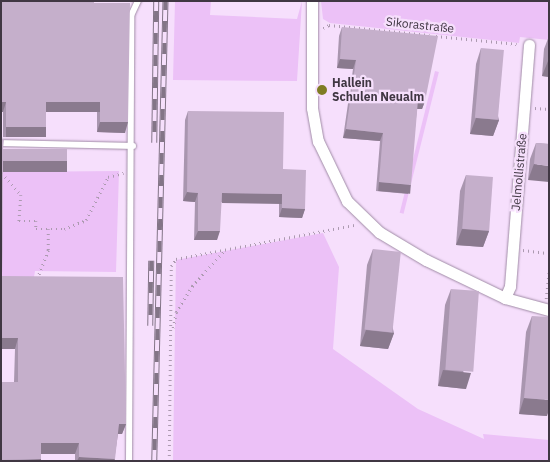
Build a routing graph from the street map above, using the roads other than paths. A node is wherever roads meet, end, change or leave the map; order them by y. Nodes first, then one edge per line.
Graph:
1 (138, 1) edge
2 (312, 1) edge
3 (529, 46) road end
4 (1, 144) edge
5 (133, 146) junction
6 (505, 298) junction
7 (547, 305) edge
8 (129, 461) edge

1 - 5 lane
2 - 6 street
3 - 6 street, Jelmollistraße
4 - 5 lane
5 - 8 lane
6 - 7 street

